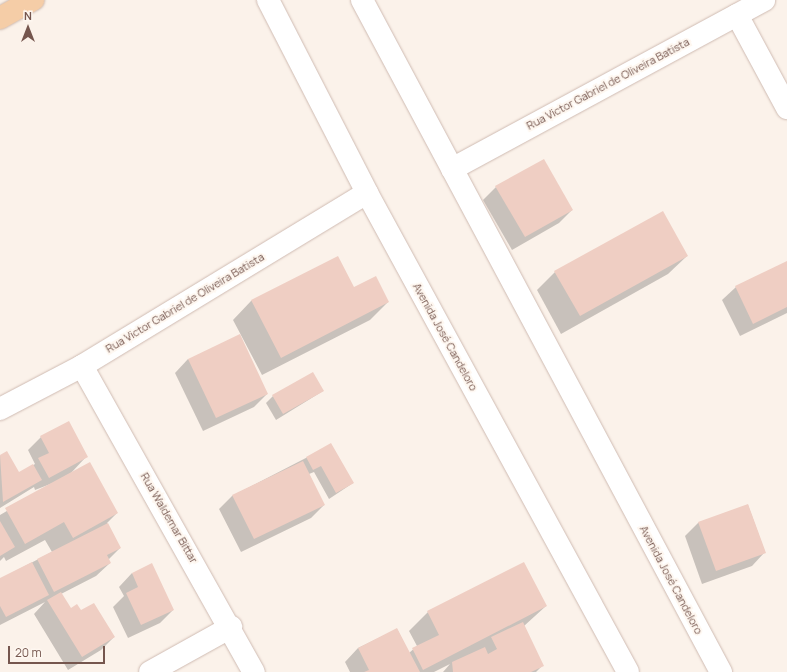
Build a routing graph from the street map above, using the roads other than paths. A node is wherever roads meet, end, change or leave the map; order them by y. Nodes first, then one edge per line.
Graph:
1 (34, 0) edge
2 (268, 0) edge
3 (362, 0) edge
4 (764, 0) edge
5 (736, 15) junction
6 (0, 18) edge
7 (787, 108) edge
8 (452, 169) junction
9 (367, 193) junction
10 (82, 366) junction
11 (0, 409) edge
12 (231, 627) junction
13 (150, 672) edge
14 (254, 672) edge
15 (628, 672) edge
16 (721, 672) edge

1 - 6 main road
2 - 9 street, Avenida José Candeloro
3 - 8 street, Avenida José Candeloro
4 - 5 street, Rua Victor Gabriel de Oliveira Batista
5 - 7 street
5 - 8 street, Rua Victor Gabriel de Oliveira Batista
8 - 16 street, Avenida José Candeloro
9 - 10 street, Rua Victor Gabriel de Oliveira Batista
9 - 15 street, Avenida José Candeloro
10 - 11 street, Rua Victor Gabriel de Oliveira Batista
10 - 12 street, Rua Waldemar Bittar
12 - 13 street
12 - 14 street, Rua Waldemar Bittar

